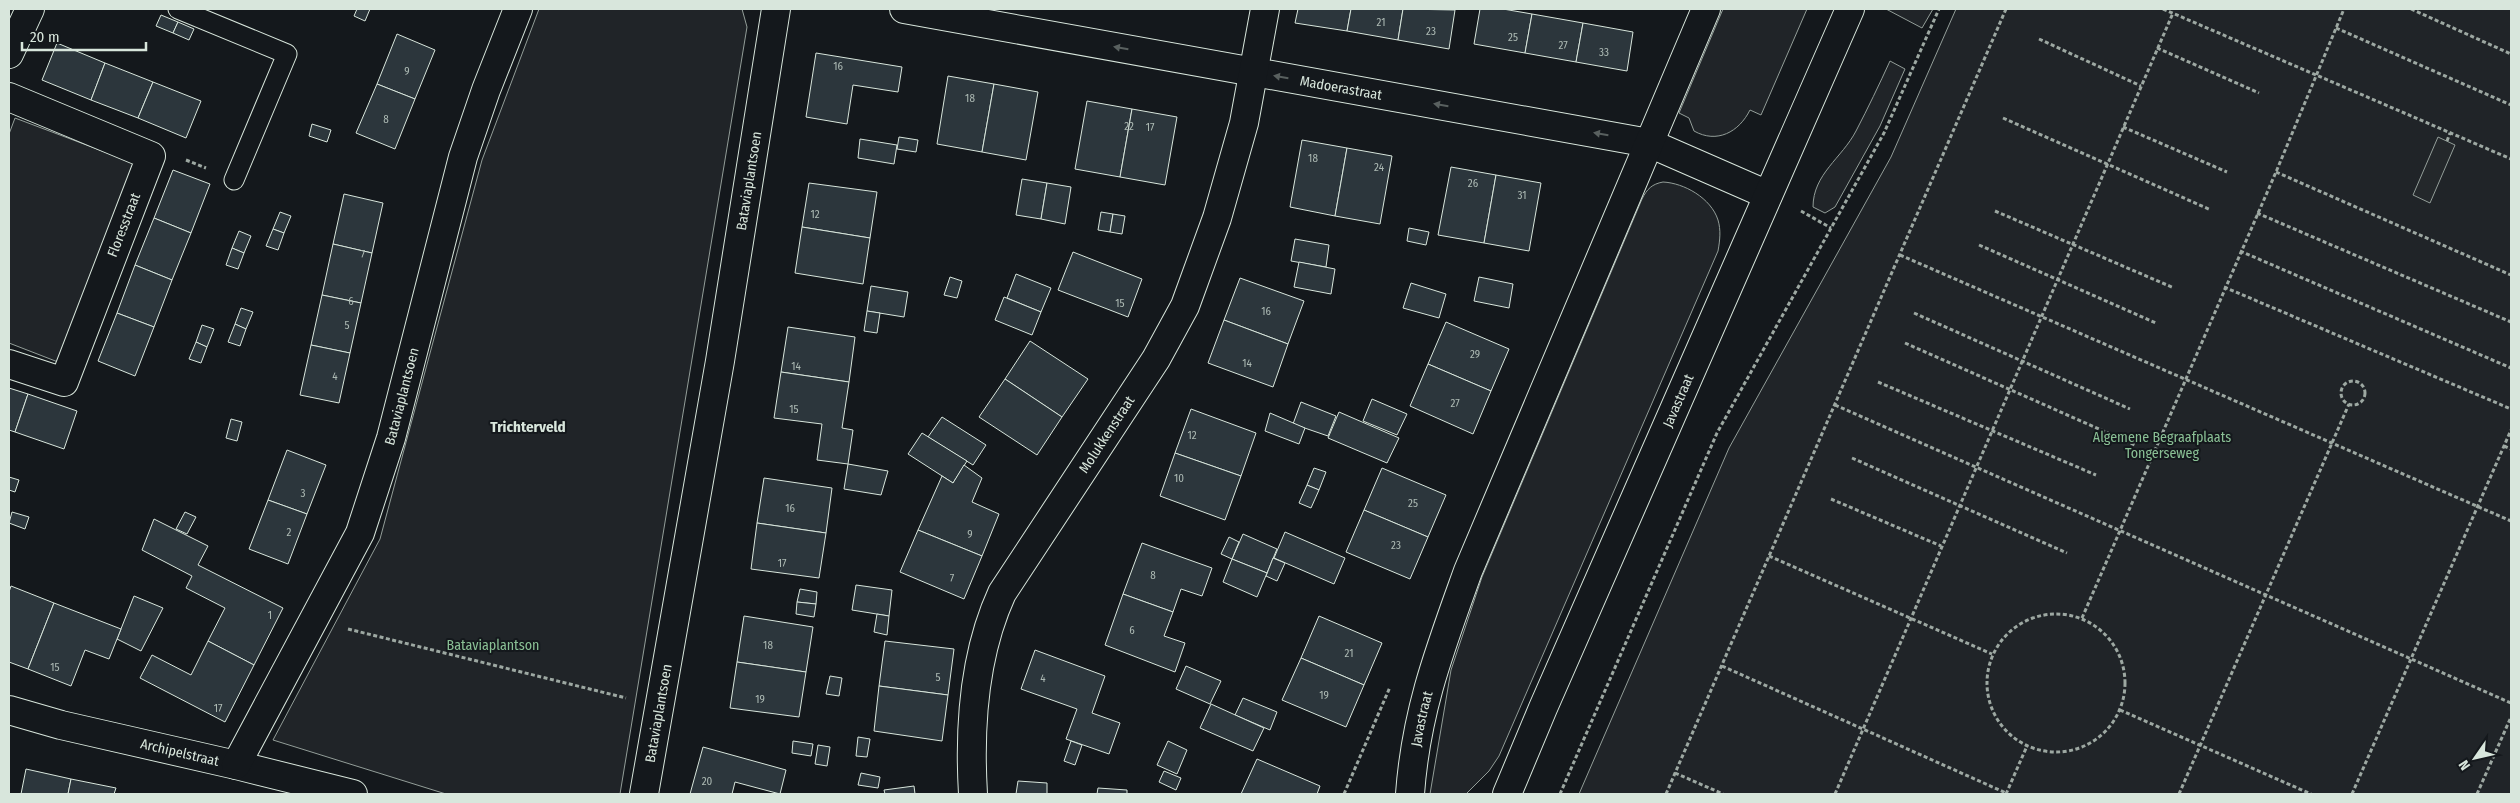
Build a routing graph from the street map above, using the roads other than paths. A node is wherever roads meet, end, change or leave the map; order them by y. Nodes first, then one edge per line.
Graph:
1 (30, 9) edge
2 (178, 9) edge
3 (518, 9) edge
4 (776, 9) edge
5 (904, 9) edge
6 (1264, 9) edge
7 (1706, 9) edge
8 (1850, 9) edge
9 (9, 54) edge
10 (1254, 72) junction
11 (9, 96) edge
12 (1649, 143) junction
13 (234, 180) road end
14 (1768, 195) junction
15 (9, 364) edge
16 (9, 710) edge
17 (236, 765) junction
18 (339, 792) edge
19 (644, 794) edge
20 (973, 794) edge
21 (1410, 794) edge
22 (1507, 794) edge

1 - 9 street
2 - 13 lane
3 - 17 street, Bataviaplantsoen
4 - 19 street, Bataviaplantsoen
10 -> 5 street, Madoerastraat
6 - 10 street, Molukkenstraat
7 - 12 street, Javastraat
8 - 14 street, Javastraat
12 -> 10 street, Madoerastraat
10 - 20 street, Molukkenstraat
11 - 15 street, Floresstraat
12 - 14 street, Madoerastraat
12 - 21 street, Javastraat
14 - 22 street, Javastraat
16 - 17 street, Archipelstraat
17 - 18 street, Archipelstraat

